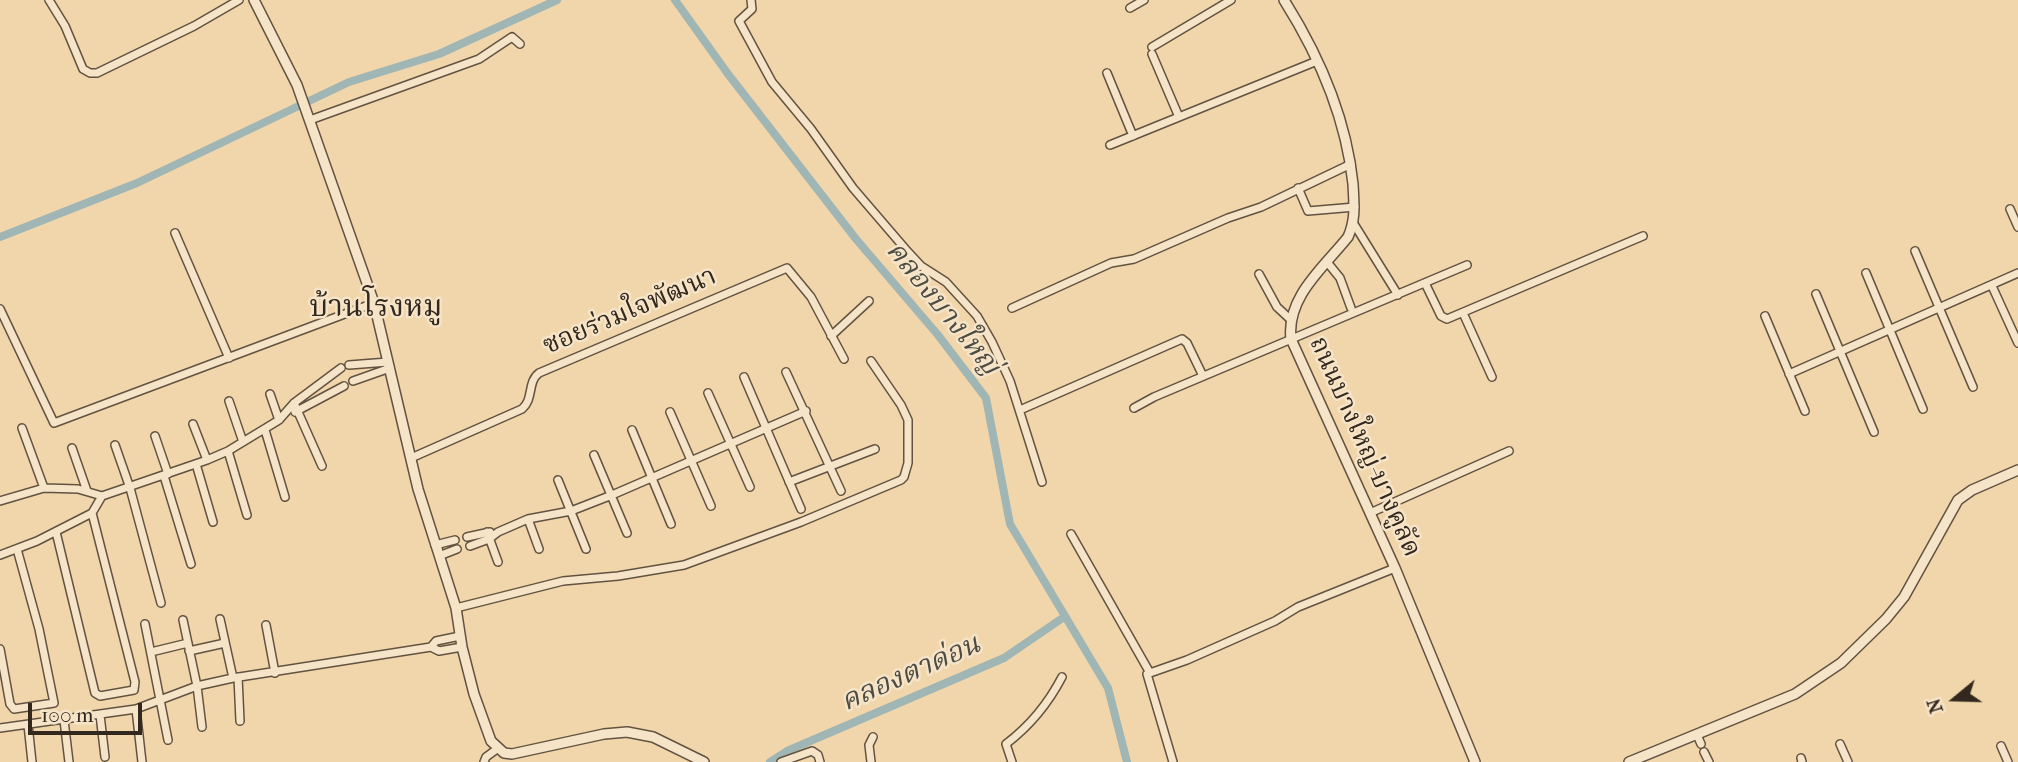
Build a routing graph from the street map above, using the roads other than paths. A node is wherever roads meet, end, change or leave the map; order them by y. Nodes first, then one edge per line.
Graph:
1 (49, 0) edge
2 (239, 0) edge
3 (254, 0) edge
4 (751, 0) edge
5 (1144, 0) edge
6 (1231, 0) edge
7 (1284, 0) edge
8 (1130, 9) dead end
9 (520, 44) dead end
10 (1317, 61) junction
11 (1107, 74) dead end
12 (1179, 117) junction
13 (310, 120) junction
14 (1133, 136) junction
15 (1110, 145) dead end
16 (1351, 164) junction
17 (1298, 188) junction
18 (1354, 207) junction
19 (2010, 209) dead end
20 (1354, 224) junction
21 (2018, 227) edge
22 (175, 233) dead end
23 (1643, 236) dead end
24 (1915, 251) dead end
25 (1328, 262) junction
26 (1467, 265) dead end
27 (1866, 273) dead end
28 (2018, 273) edge
29 (1259, 275) dead end
30 (1425, 283) junction
31 (1992, 286) junction
32 (1816, 294) dead end
33 (1398, 295) junction
34 (869, 301) dead end
35 (374, 303) junction
36 (1012, 308) dead end
37 (1351, 308) dead end
38 (1941, 308) junction
39 (0, 309) edge
40 (1463, 313) junction
41 (1765, 316) dead end
42 (1291, 320) junction
43 (1891, 330) junction
44 (831, 336) junction
45 (1292, 339) junction
46 (2018, 343) edge
47 (1840, 352) junction
48 (229, 358) junction
49 (844, 359) dead end
50 (871, 361) dead end
51 (389, 365) junction
52 (786, 372) dead end
53 (1789, 374) junction
54 (1203, 376) junction
55 (744, 377) dead end
56 (1492, 377) dead end
57 (353, 381) dead end
58 (344, 386) dead end
59 (1973, 387) dead end
60 (708, 393) dead end
61 (270, 394) dead end
62 (229, 401) dead end
63 (294, 403) junction
64 (1134, 408) dead end
65 (1923, 409) dead end
66 (1020, 410) junction
67 (299, 411) junction
68 (806, 411) junction
69 (1805, 411) dead end
70 (670, 412) dead end
71 (281, 418) junction
72 (193, 424) dead end
73 (22, 428) dead end
74 (767, 428) junction
75 (265, 430) junction
76 (632, 430) dead end
77 (1874, 432) dead end
78 (155, 436) dead end
79 (243, 442) junction
80 (731, 443) junction
81 (115, 445) dead end
82 (72, 448) dead end
83 (875, 449) dead end
84 (228, 451) junction
85 (1509, 451) dead end
86 (594, 455) dead end
87 (411, 458) junction
88 (207, 460) junction
89 (692, 461) junction
90 (196, 464) junction
91 (830, 464) junction
92 (322, 466) dead end
93 (2018, 470) edge
94 (166, 475) junction
95 (652, 478) junction
96 (558, 480) dead end
97 (789, 482) junction
98 (1042, 482) dead end
99 (750, 487) dead end
100 (44, 488) junction
101 (130, 488) junction
102 (87, 491) junction
103 (841, 491) dead end
104 (612, 495) junction
105 (102, 496) junction
106 (285, 497) dead end
107 (1, 498) edge
108 (711, 506) dead end
109 (800, 509) dead end
110 (571, 511) junction
111 (92, 513) junction
112 (1370, 513) junction
113 (247, 515) dead end
114 (528, 519) junction
115 (213, 522) dead end
116 (671, 524) dead end
117 (56, 532) junction
118 (627, 533) dead end
119 (1071, 534) dead end
120 (488, 535) junction
121 (467, 537) dead end
122 (455, 540) dead end
123 (435, 545) junction
124 (470, 546) dead end
125 (18, 549) junction
126 (539, 549) dead end
127 (586, 549) dead end
128 (457, 550) dead end
129 (0, 555) edge
130 (439, 556) junction
131 (498, 562) dead end
132 (191, 564) dead end
133 (1395, 568) junction
134 (161, 603) dead end
135 (456, 608) junction
136 (220, 619) dead end
137 (183, 620) dead end
138 (145, 624) dead end
139 (266, 625) dead end
140 (460, 636) junction
141 (225, 643) junction
142 (188, 647) junction
143 (430, 647) junction
144 (462, 647) junction
145 (0, 649) edge
146 (151, 652) junction
147 (275, 673) junction
148 (1150, 673) junction
149 (1062, 677) dead end
150 (236, 678) junction
151 (197, 686) junction
152 (160, 701) junction
153 (136, 709) junction
154 (100, 715) junction
155 (64, 720) junction
156 (240, 721) dead end
157 (28, 725) junction
158 (202, 727) dead end
159 (0, 728) edge
160 (1697, 735) junction
161 (873, 737) dead end
162 (168, 740) dead end
163 (1840, 744) dead end
164 (2001, 746) dead end
165 (497, 748) junction
166 (105, 757) dead end
167 (32, 762) edge
168 (69, 762) edge
169 (142, 762) edge
170 (484, 762) edge
171 (705, 762) edge
172 (781, 762) edge
173 (820, 762) edge
174 (871, 762) edge
175 (1012, 762) edge
176 (1173, 762) edge
177 (1475, 762) edge
178 (1629, 762) edge
179 (1709, 762) edge
180 (1848, 762) edge
181 (2008, 762) edge

1 - 2 street
3 - 13 street
4 - 66 street
5 - 8 street
6 - 12 street
7 - 10 street
9 - 13 street
10 - 12 street
10 - 16 street
11 - 14 street
12 - 14 street
13 - 35 street
14 - 15 street
16 - 17 street
16 - 18 street
17 - 18 street
17 - 36 street
18 - 20 street
19 - 21 street
20 - 25 street, ถนนบางใหญ่-บางคูลัด
20 - 33 street
22 - 48 street
23 - 40 street
24 - 38 street
25 - 37 street
25 - 42 street, ถนนบางใหญ่-บางคูลัด
26 - 30 street
27 - 43 street
28 - 31 street
29 - 42 street
30 - 33 street
30 - 40 street
31 - 38 street
31 - 46 street
32 - 47 street
33 - 45 street
34 - 44 street
35 - 48 street
35 - 51 street
38 - 43 street
38 - 59 street
39 - 48 street
40 - 56 street
41 - 53 street
42 - 45 street, ถนนบางใหญ่-บางคูลัด
43 - 47 street
43 - 65 street
44 - 49 street, ซอยร่วมใจพัฒนา
44 - 87 street, ซอยร่วมใจพัฒนา
45 - 54 street
45 - 112 street, ถนนบางใหญ่-บางคูลัด
47 - 53 street
47 - 77 street
50 - 135 street
51 - 57 street
51 - 63 street
51 - 87 street
52 - 68 street
53 - 69 street
54 - 64 street
54 - 66 street
55 - 74 street
58 - 67 street
60 - 80 street
61 - 71 street
62 - 79 street
63 - 67 street
63 - 71 street
66 - 98 street
67 - 71 street
67 - 92 street
68 - 74 street
68 - 91 street
70 - 89 street
71 - 75 street
72 - 88 street
73 - 100 street
74 - 80 street
74 - 97 street
75 - 79 street
75 - 106 street
76 - 95 street
78 - 94 street
79 - 84 street
80 - 89 street
80 - 99 street
81 - 101 street
82 - 102 street
83 - 91 street
84 - 88 street
84 - 113 street
85 - 112 street
86 - 104 street
87 - 123 street
88 - 90 street
89 - 95 street
89 - 108 street
90 - 94 street
90 - 115 street
91 - 97 street
91 - 103 street
93 - 160 street
94 - 101 street
94 - 132 street
95 - 104 street
95 - 116 street
96 - 110 street
97 - 109 street
100 - 102 street
100 - 107 street
101 - 105 street
101 - 134 street
102 - 105 street
104 - 110 street
104 - 118 street
105 - 111 street
110 - 114 street
110 - 127 street
111 - 117 street
111 - 117 street
112 - 133 street, ถนนบางใหญ่-บางคูลัด
114 - 120 street
114 - 126 street
117 - 125 street
119 - 148 street
120 - 121 street
120 - 124 street
120 - 131 street
122 - 123 street
123 - 130 street
125 - 129 street
125 - 145 street
128 - 130 street
130 - 135 street
133 - 148 street
133 - 177 street, ถนนบางใหญ่-บางคูลัด
135 - 140 street
136 - 141 street
137 - 142 street
138 - 146 street
139 - 147 street
140 - 143 street
140 - 144 street
141 - 142 street
141 - 150 street
142 - 146 street
142 - 151 street
143 - 144 street
143 - 147 street
144 - 165 street
146 - 152 street
147 - 150 street
148 - 176 street
149 - 175 street
150 - 151 street
150 - 156 street
151 - 152 street
151 - 158 street
152 - 153 street
152 - 162 street
153 - 154 street
153 - 169 street
154 - 155 street
154 - 166 street
155 - 157 street
155 - 168 street
157 - 159 street
157 - 167 street
160 - 178 street
160 - 179 street
161 - 174 street
163 - 180 street
164 - 181 street
165 - 170 street
165 - 171 street
172 - 173 street

